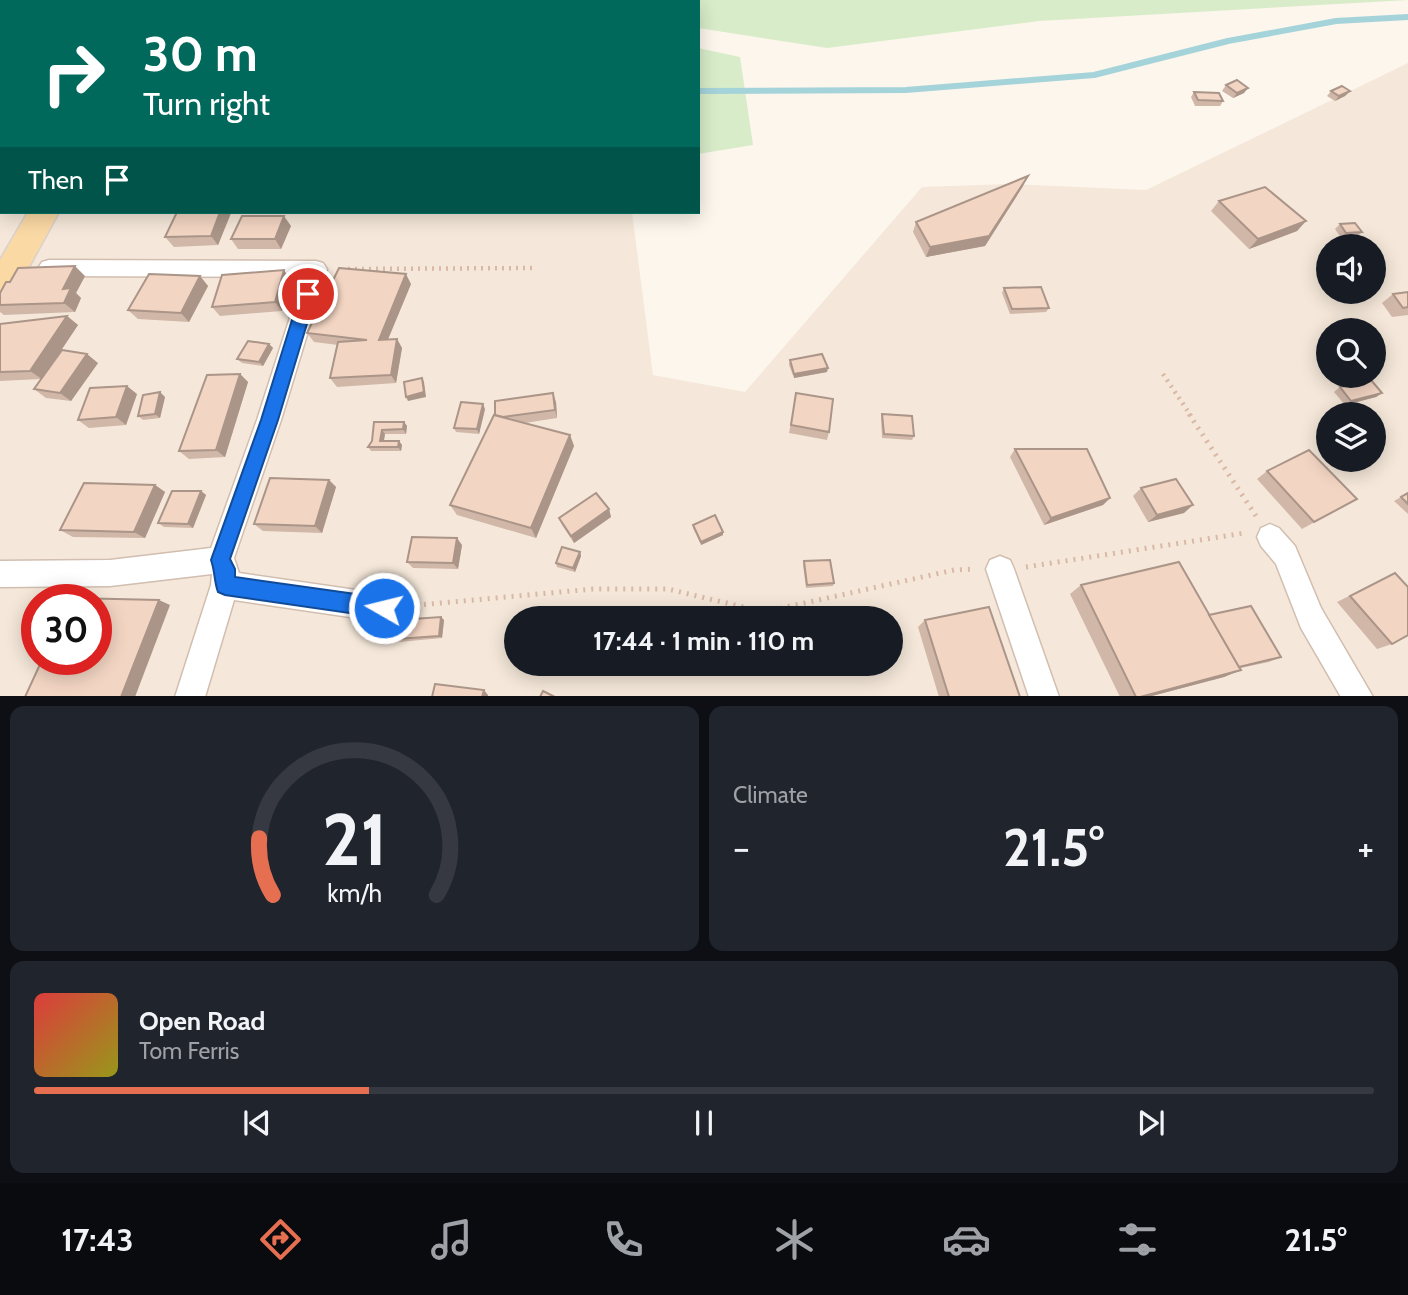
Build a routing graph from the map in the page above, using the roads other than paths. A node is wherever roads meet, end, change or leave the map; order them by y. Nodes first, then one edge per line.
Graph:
1 (43, 214) edge
2 (7, 278) edge
3 (1270, 537) road end
4 (1000, 569) road end
5 (223, 573) junction
6 (0, 574) edge
7 (384, 608) road end
8 (190, 696) edge
9 (1044, 696) edge
10 (1358, 696) edge

1 - 2 main road
2 - 5 street
3 - 10 street
4 - 9 street
5 - 6 street
5 - 7 street
5 - 8 street

